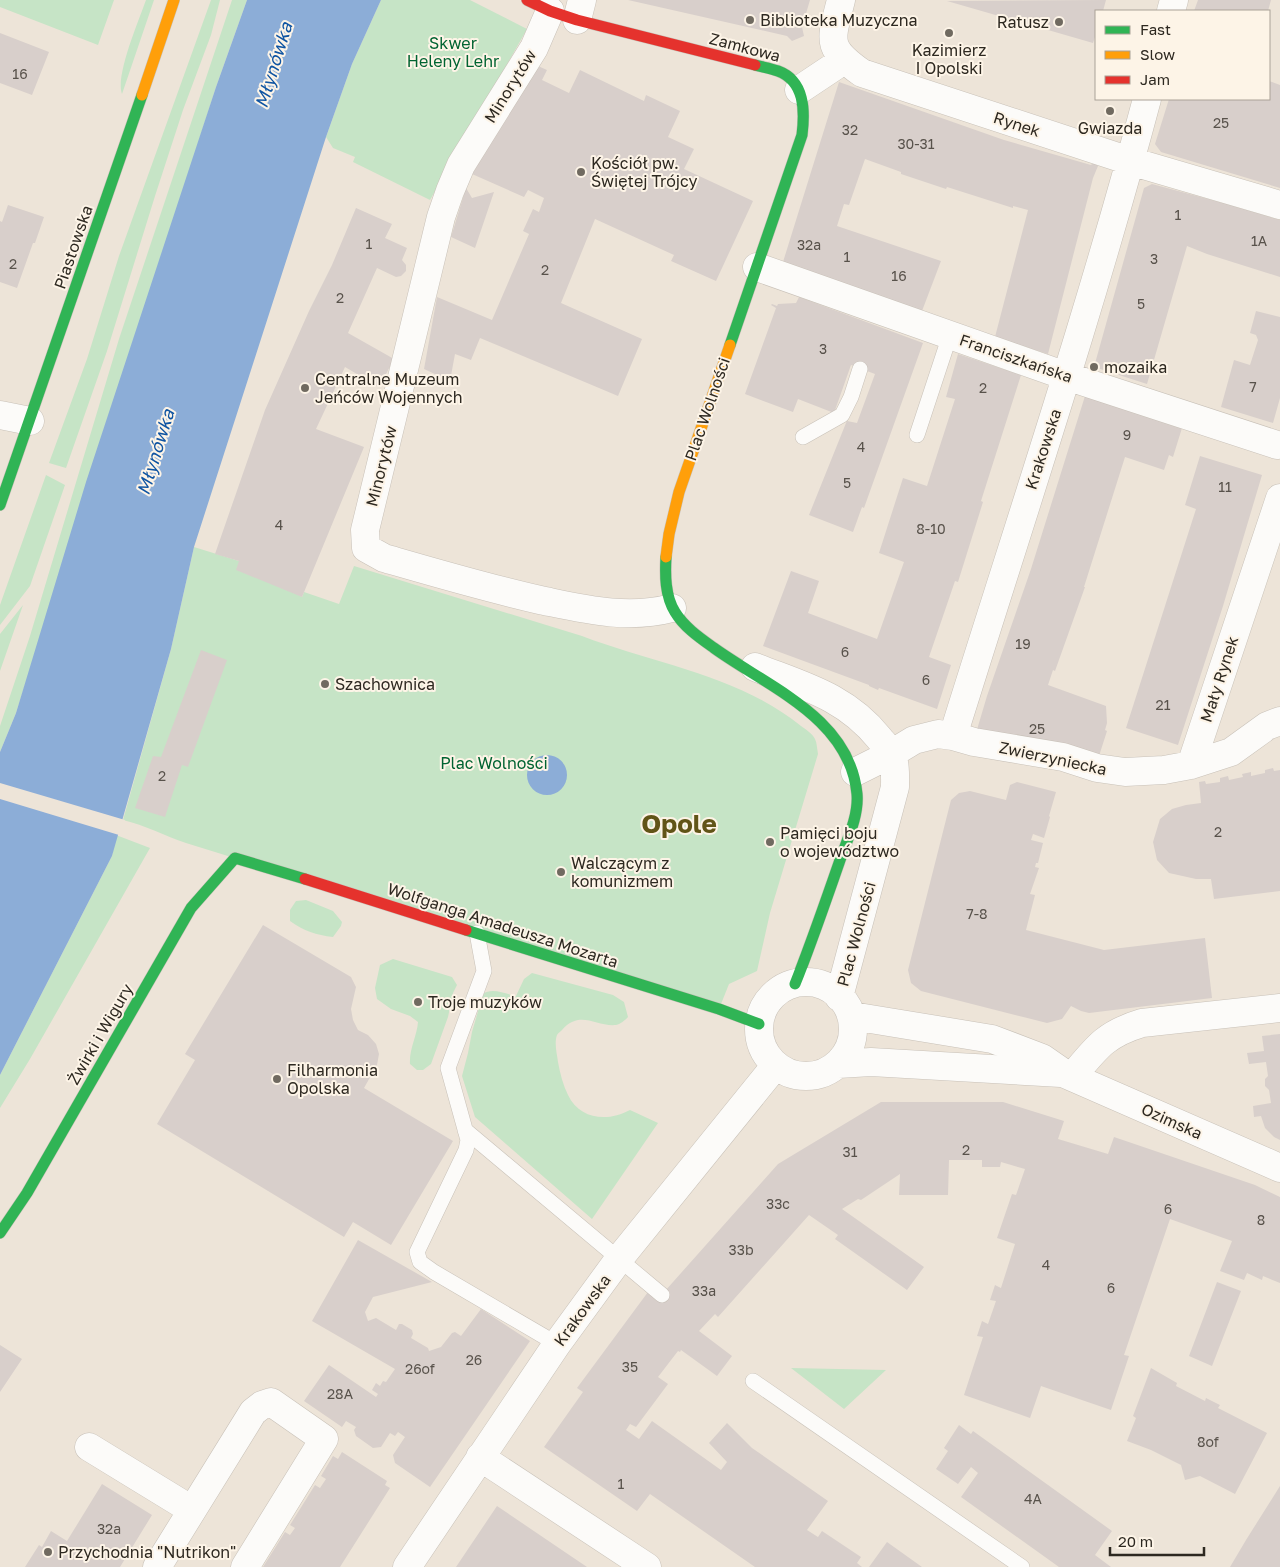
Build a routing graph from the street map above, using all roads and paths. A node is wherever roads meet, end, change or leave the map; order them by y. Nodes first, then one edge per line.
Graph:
1 (174, 0) edge
2 (841, 0) edge
3 (539, 6) edge
4 (580, 10) edge
5 (844, 60) junction
6 (799, 90) junction
7 (1147, 100) edge
8 (1130, 162) junction
9 (1280, 205) edge
10 (757, 268) junction
11 (950, 335) junction
12 (860, 369) dead end
13 (1078, 379) junction
14 (0, 415) edge
15 (30, 421) junction
16 (917, 435) dead end
17 (802, 437) dead end
18 (1279, 445) edge
19 (1280, 498) edge
20 (0, 505) edge
21 (672, 608) junction
22 (718, 652) junction
23 (1280, 721) edge
24 (953, 736) junction
25 (891, 754) junction
26 (1191, 765) junction
27 (854, 772) junction
28 (236, 858) joint
29 (477, 933) junction
30 (796, 984) junction
31 (846, 1007) junction
32 (1280, 1008) edge
33 (759, 1024) junction
34 (838, 1064) junction
35 (776, 1066) junction
36 (1068, 1075) junction
37 (465, 1130) junction
38 (1280, 1168) edge
39 (0, 1233) edge
40 (619, 1259) junction
41 (662, 1295) dead end
42 (557, 1344) junction
43 (753, 1381) dead end
44 (89, 1447) dead end
45 (480, 1457) junction
46 (192, 1510) junction
47 (157, 1567) edge
48 (244, 1567) edge
49 (407, 1567) edge
50 (647, 1567) edge
51 (1022, 1567) edge

1 - 15 street, Piastowska
2 - 5 street
3 - 4 street, Zamkowa
3 - 21 street, Minorytów
4 - 6 street, Zamkowa
5 - 6 street
5 - 8 street, Rynek
6 - 10 street
7 - 8 street
8 - 9 street, Rynek
8 - 13 street, Krakowska
10 - 11 street, Franciszkańska
10 - 21 street, Plac Wolności
11 - 13 street, Franciszkańska
11 - 16 lane
12 - 17 lane
13 - 18 street, Franciszkańska
13 - 24 street, Krakowska
14 - 15 street
15 - 20 street, Piastowska
19 - 26 street, Mały Rynek
21 - 22 street, Plac Wolności
22 - 25 street, Plac Wolności
22 - 27 street, Plac Wolności
23 - 26 street
24 - 25 street, Zwierzyniecka
24 - 26 street, Zwierzyniecka
25 - 27 street
25 - 31 street, Plac Wolności
27 - 30 street, Plac Wolności
28 - 29 street, Wolfganga Amadeusza Mozarta
28 - 39 street, Żwirki i Wigury
29 - 33 street, Wolfganga Amadeusza Mozarta
29 - 37 lane
30 - 31 street
30 - 33 street
31 - 34 street
31 - 36 street, Ozimska
32 - 36 street
33 - 35 street
34 - 35 street
34 - 36 street, Ozimska
35 - 40 street, Krakowska
36 - 38 street, Ozimska
37 - 40 lane
37 - 42 lane
40 - 41 lane
40 - 42 street, Krakowska
42 - 45 street, Krakowska
43 - 51 lane
44 - 46 street
45 - 49 street, Krakowska
45 - 50 street
46 - 47 street
46 - 48 street

